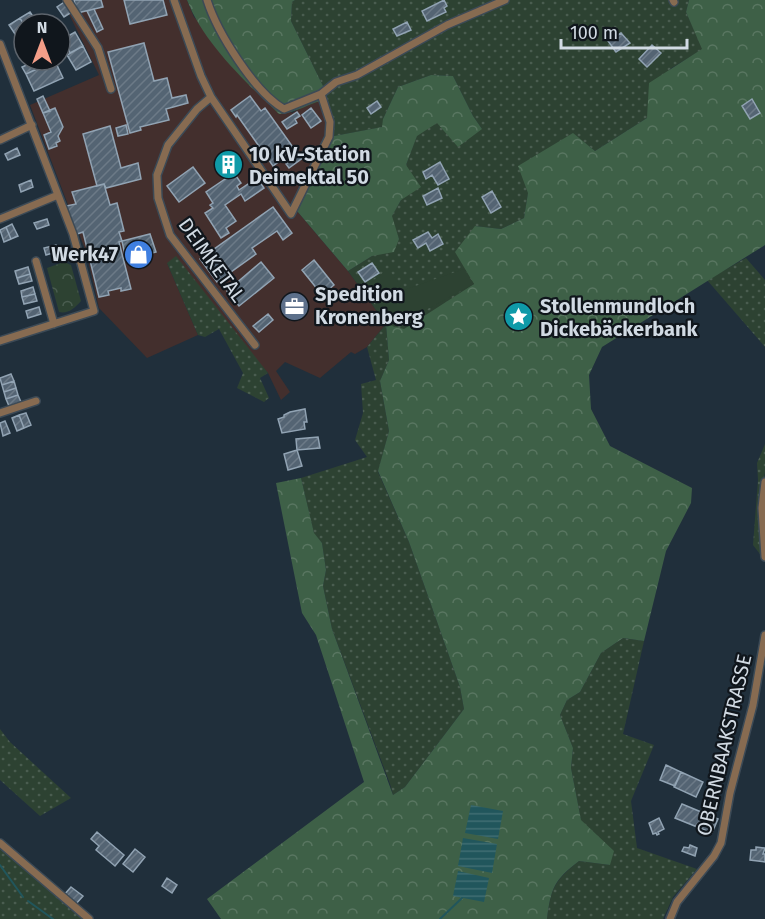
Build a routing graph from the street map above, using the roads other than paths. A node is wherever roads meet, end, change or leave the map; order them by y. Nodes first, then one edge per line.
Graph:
1 (68, 0) edge
2 (174, 0) edge
3 (207, 0) edge
4 (505, 0) edge
5 (0, 44) edge
6 (8, 64) junction
7 (0, 67) edge
8 (111, 89) dead end
9 (321, 94) junction
10 (211, 98) junction
11 (32, 125) junction
12 (0, 140) edge
13 (58, 195) junction
14 (0, 219) edge
15 (36, 261) dead end
16 (54, 324) junction
17 (0, 341) edge
18 (255, 345) dead end
19 (36, 401) dead end
20 (0, 412) edge
21 (765, 482) edge
22 (765, 557) edge
23 (765, 634) edge
24 (0, 843) edge
25 (89, 919) edge
26 (670, 919) edge

1 - 8 street
2 - 10 street
3 - 9 street
4 - 9 street
5 - 6 street
6 - 7 street
6 - 11 street
9 - 10 street
10 - 18 street, DEIMKETAL
11 - 12 street
11 - 13 street
13 - 14 street
13 - 16 street
15 - 16 street
16 - 17 street
19 - 20 street
21 - 22 street
23 - 26 street, OBERNBAAKSTRASSE
24 - 25 street

